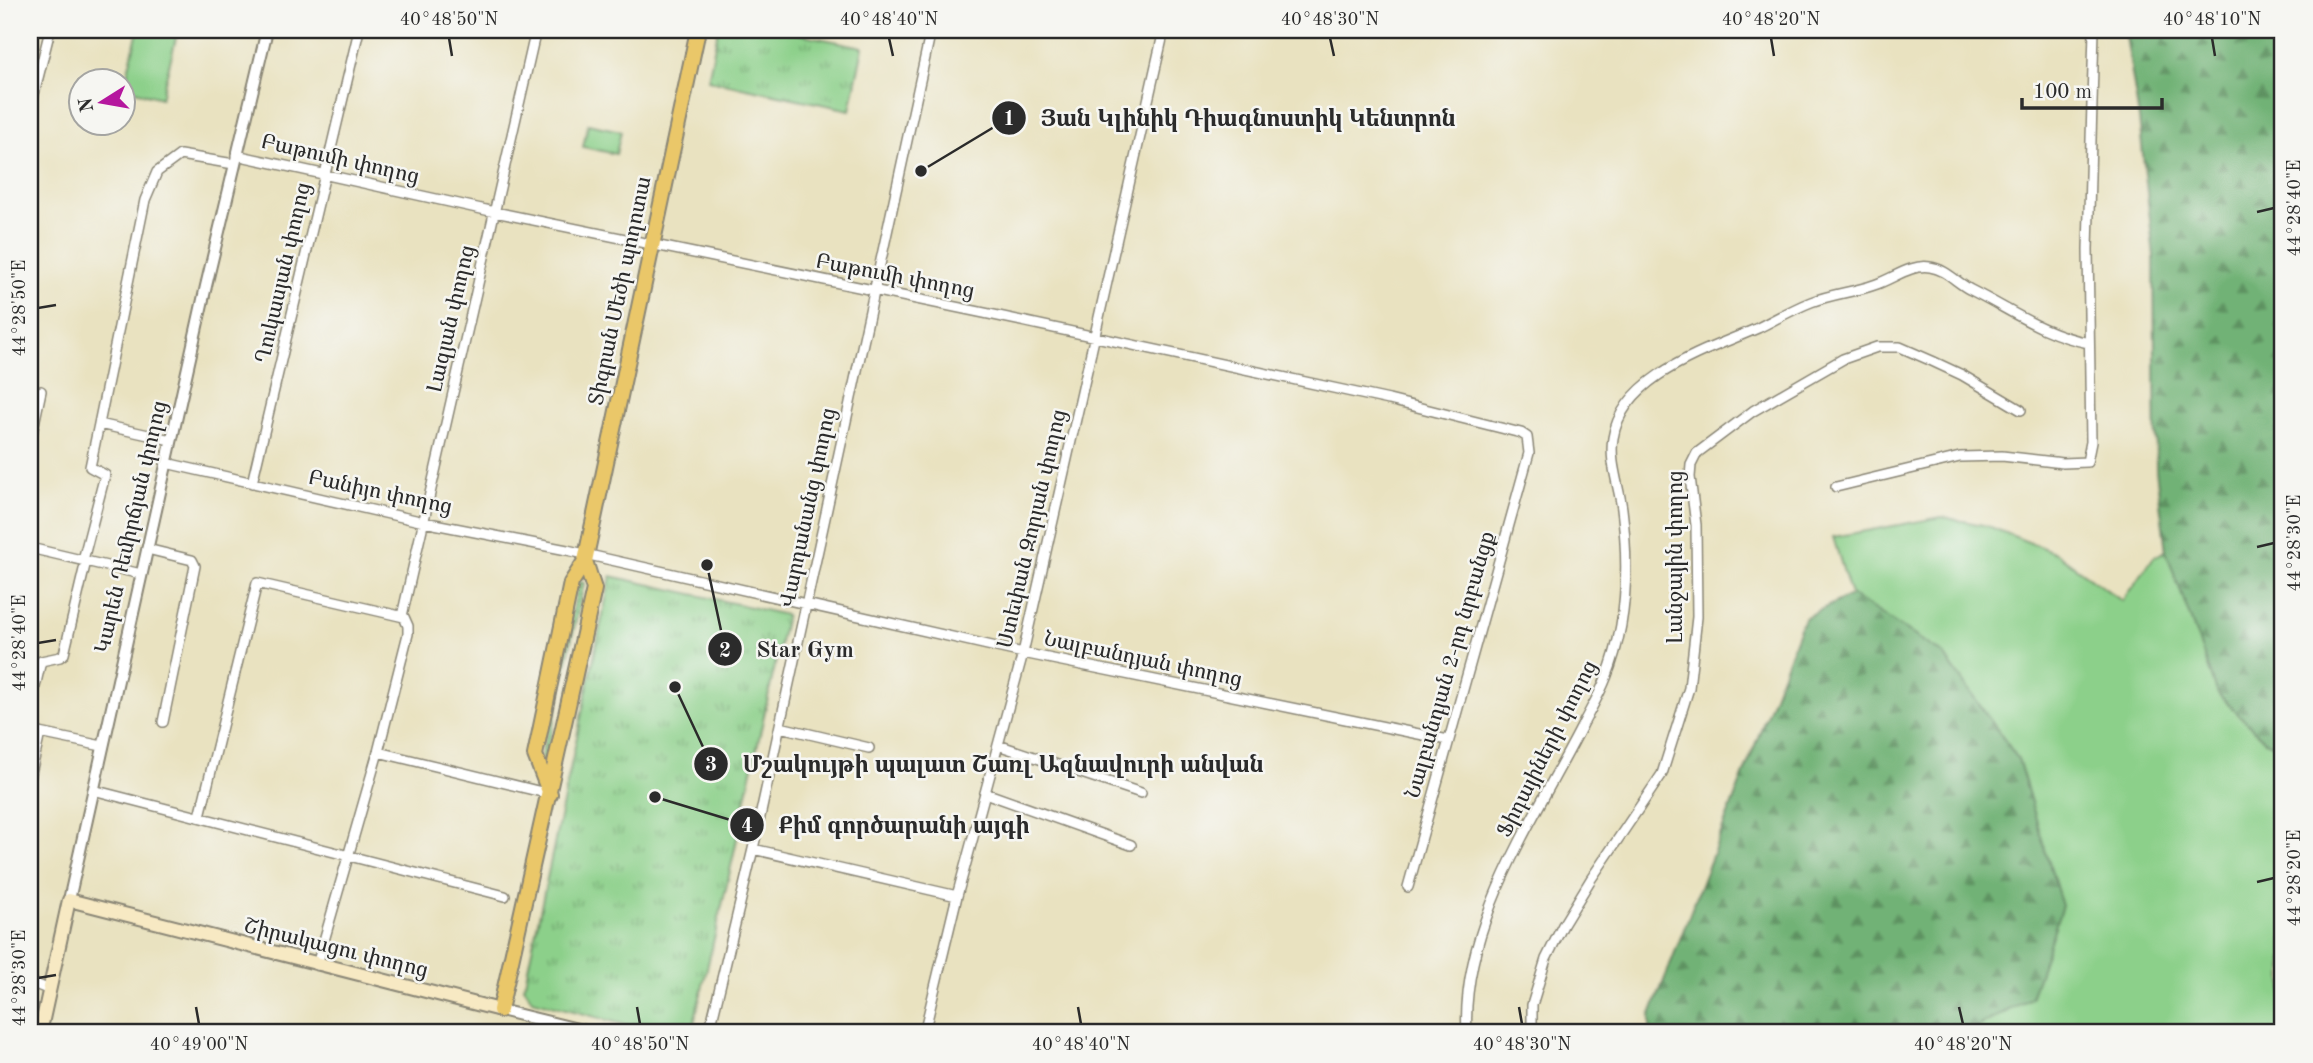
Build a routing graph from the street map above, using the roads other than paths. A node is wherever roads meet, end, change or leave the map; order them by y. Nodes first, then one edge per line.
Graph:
1 (50, 30) edge
2 (267, 30) edge
3 (359, 30) edge
4 (536, 30) edge
5 (698, 30) edge
6 (931, 30) edge
7 (1164, 30) edge
8 (2094, 30) edge
9 (30, 110) edge
10 (235, 160) junction
11 (325, 175) junction
12 (495, 212) junction
13 (652, 244) junction
14 (873, 291) junction
15 (1095, 337) junction
16 (2089, 343) junction
17 (41, 391) dead end
18 (2021, 410) dead end
19 (99, 424) junction
20 (171, 440) junction
21 (30, 443) edge
22 (1529, 453) joint
23 (166, 463) junction
24 (252, 483) junction
25 (1836, 487) dead end
26 (424, 522) junction
27 (30, 548) edge
28 (147, 549) junction
29 (586, 558) junction
30 (84, 561) junction
31 (141, 574) junction
32 (807, 604) junction
33 (402, 616) junction
34 (1023, 653) junction
35 (30, 709) edge
36 (163, 722) dead end
37 (780, 727) junction
38 (30, 730) edge
39 (40, 733) junction
40 (1448, 740) junction
41 (998, 745) junction
42 (102, 746) junction
43 (869, 748) dead end
44 (378, 752) junction
45 (30, 778) edge
46 (93, 790) junction
47 (985, 793) junction
48 (1141, 793) dead end
49 (550, 794) junction
50 (200, 816) junction
51 (1131, 845) dead end
52 (753, 849) junction
53 (349, 855) junction
54 (1408, 887) dead end
55 (505, 896) dead end
56 (957, 896) junction
57 (69, 900) junction
58 (317, 965) junction
59 (30, 982) edge
60 (50, 990) junction
61 (500, 1010) junction
62 (40, 1033) edge
63 (594, 1033) edge
64 (709, 1033) edge
65 (924, 1033) edge
66 (1467, 1033) edge
67 (1532, 1033) edge

1 - 9 street
2 - 10 street, Կարեն Դեմիրճյան փողոց
3 - 11 street, Ղուկասյան փողոց
4 - 12 street, Լազյան փողոց
5 - 13 main road, Տիգրան Մեծի պողոտա
6 - 14 street, Վարդանանց փողոց
7 - 15 street, Ստեփան Զորյան փողոց
8 - 16 street
10 - 11 street, Բաթումի փողոց
10 - 19 street, Բաթումի փողոց
10 - 20 street, Կարեն Դեմիրճյան փողոց
11 - 12 street, Բաթումի փողոց
11 - 24 street, Ղուկասյան փողոց
12 - 13 street, Բաթումի փողոց
12 - 26 street, Լազյան փողոց
13 - 14 street, Բաթումի փողոց
13 - 29 main road, Տիգրան Մեծի պողոտա
14 - 15 street, Բաթումի փողոց
14 - 32 street, Վարդանանց փողոց
15 - 22 street, Բաթումի փողոց
15 - 34 street, Ստեփան Զորյան փողոց
16 - 25 street
16 - 66 street, Ֆիդայիների փողոց
17 - 21 street
18 - 67 street, Լանջային փողոց
19 - 20 street
19 - 30 street, Բաթումի փողոց
20 - 23 street, Կարեն Դեմիրճյան փողոց
22 - 40 street, Նալբանդյան 2-րդ նրբանցք
23 - 24 street, Բանիյո փողոց
23 - 28 street, Կարեն Դեմիրճյան փողոց
24 - 26 street, Բանիյո փողոց
26 - 29 street, Բանիյո փողոց
26 - 33 street, Լազյան փողոց
27 - 30 street
28 - 31 street, Կարեն Դեմիրճյան փողոց
28 - 36 street
29 - 32 street, Նալբանդյան փողոց
29 - 49 main road, Տիգրան Մեծի պողոտա
29 - 49 main road, Տիգրան Մեծի պողոտա
30 - 31 street
30 - 35 street
31 - 42 street, Կարեն Դեմիրճյան փողոց
32 - 34 street, Նալբանդյան փողոց
32 - 37 street, Վարդանանց փողոց
33 - 44 street, Լազյան փողոց
33 - 50 street
34 - 40 street, Նալբանդյան փողոց
34 - 41 street, Ստեփան Զորյան փողոց
37 - 43 street
37 - 52 street, Վարդանանց փողոց
38 - 39 street
39 - 42 street
39 - 45 street
40 - 54 street, Նալբանդյան 2-րդ նրբանցք
41 - 47 street, Ստեփան Զորյան փողոց
41 - 48 street
42 - 46 street, Կարեն Դեմիրճյան փողոց
44 - 49 street
44 - 53 street, Լազյան փողոց
46 - 50 street
46 - 57 street, Կարեն Դեմիրճյան փողոց
47 - 51 street
47 - 56 street, Ստեփան Զորյան փողոց
49 - 61 main road, Տիգրան Մեծի պողոտա
50 - 53 street
52 - 56 street
52 - 64 street, Վարդանանց փողոց
53 - 55 street
53 - 58 street, Լազյան փողոց
56 - 65 street, Ստեփան Զորյան փողոց
57 - 58 main road, Շիրակացու փողոց
57 - 60 main road, Կարեն Դեմիրճյան փողոց
58 - 61 main road, Շիրակացու փողոց
59 - 60 street
60 - 62 main road, Կարեն Դեմիրճյան փողոց
61 - 63 street, Շիրակացու փողոց

